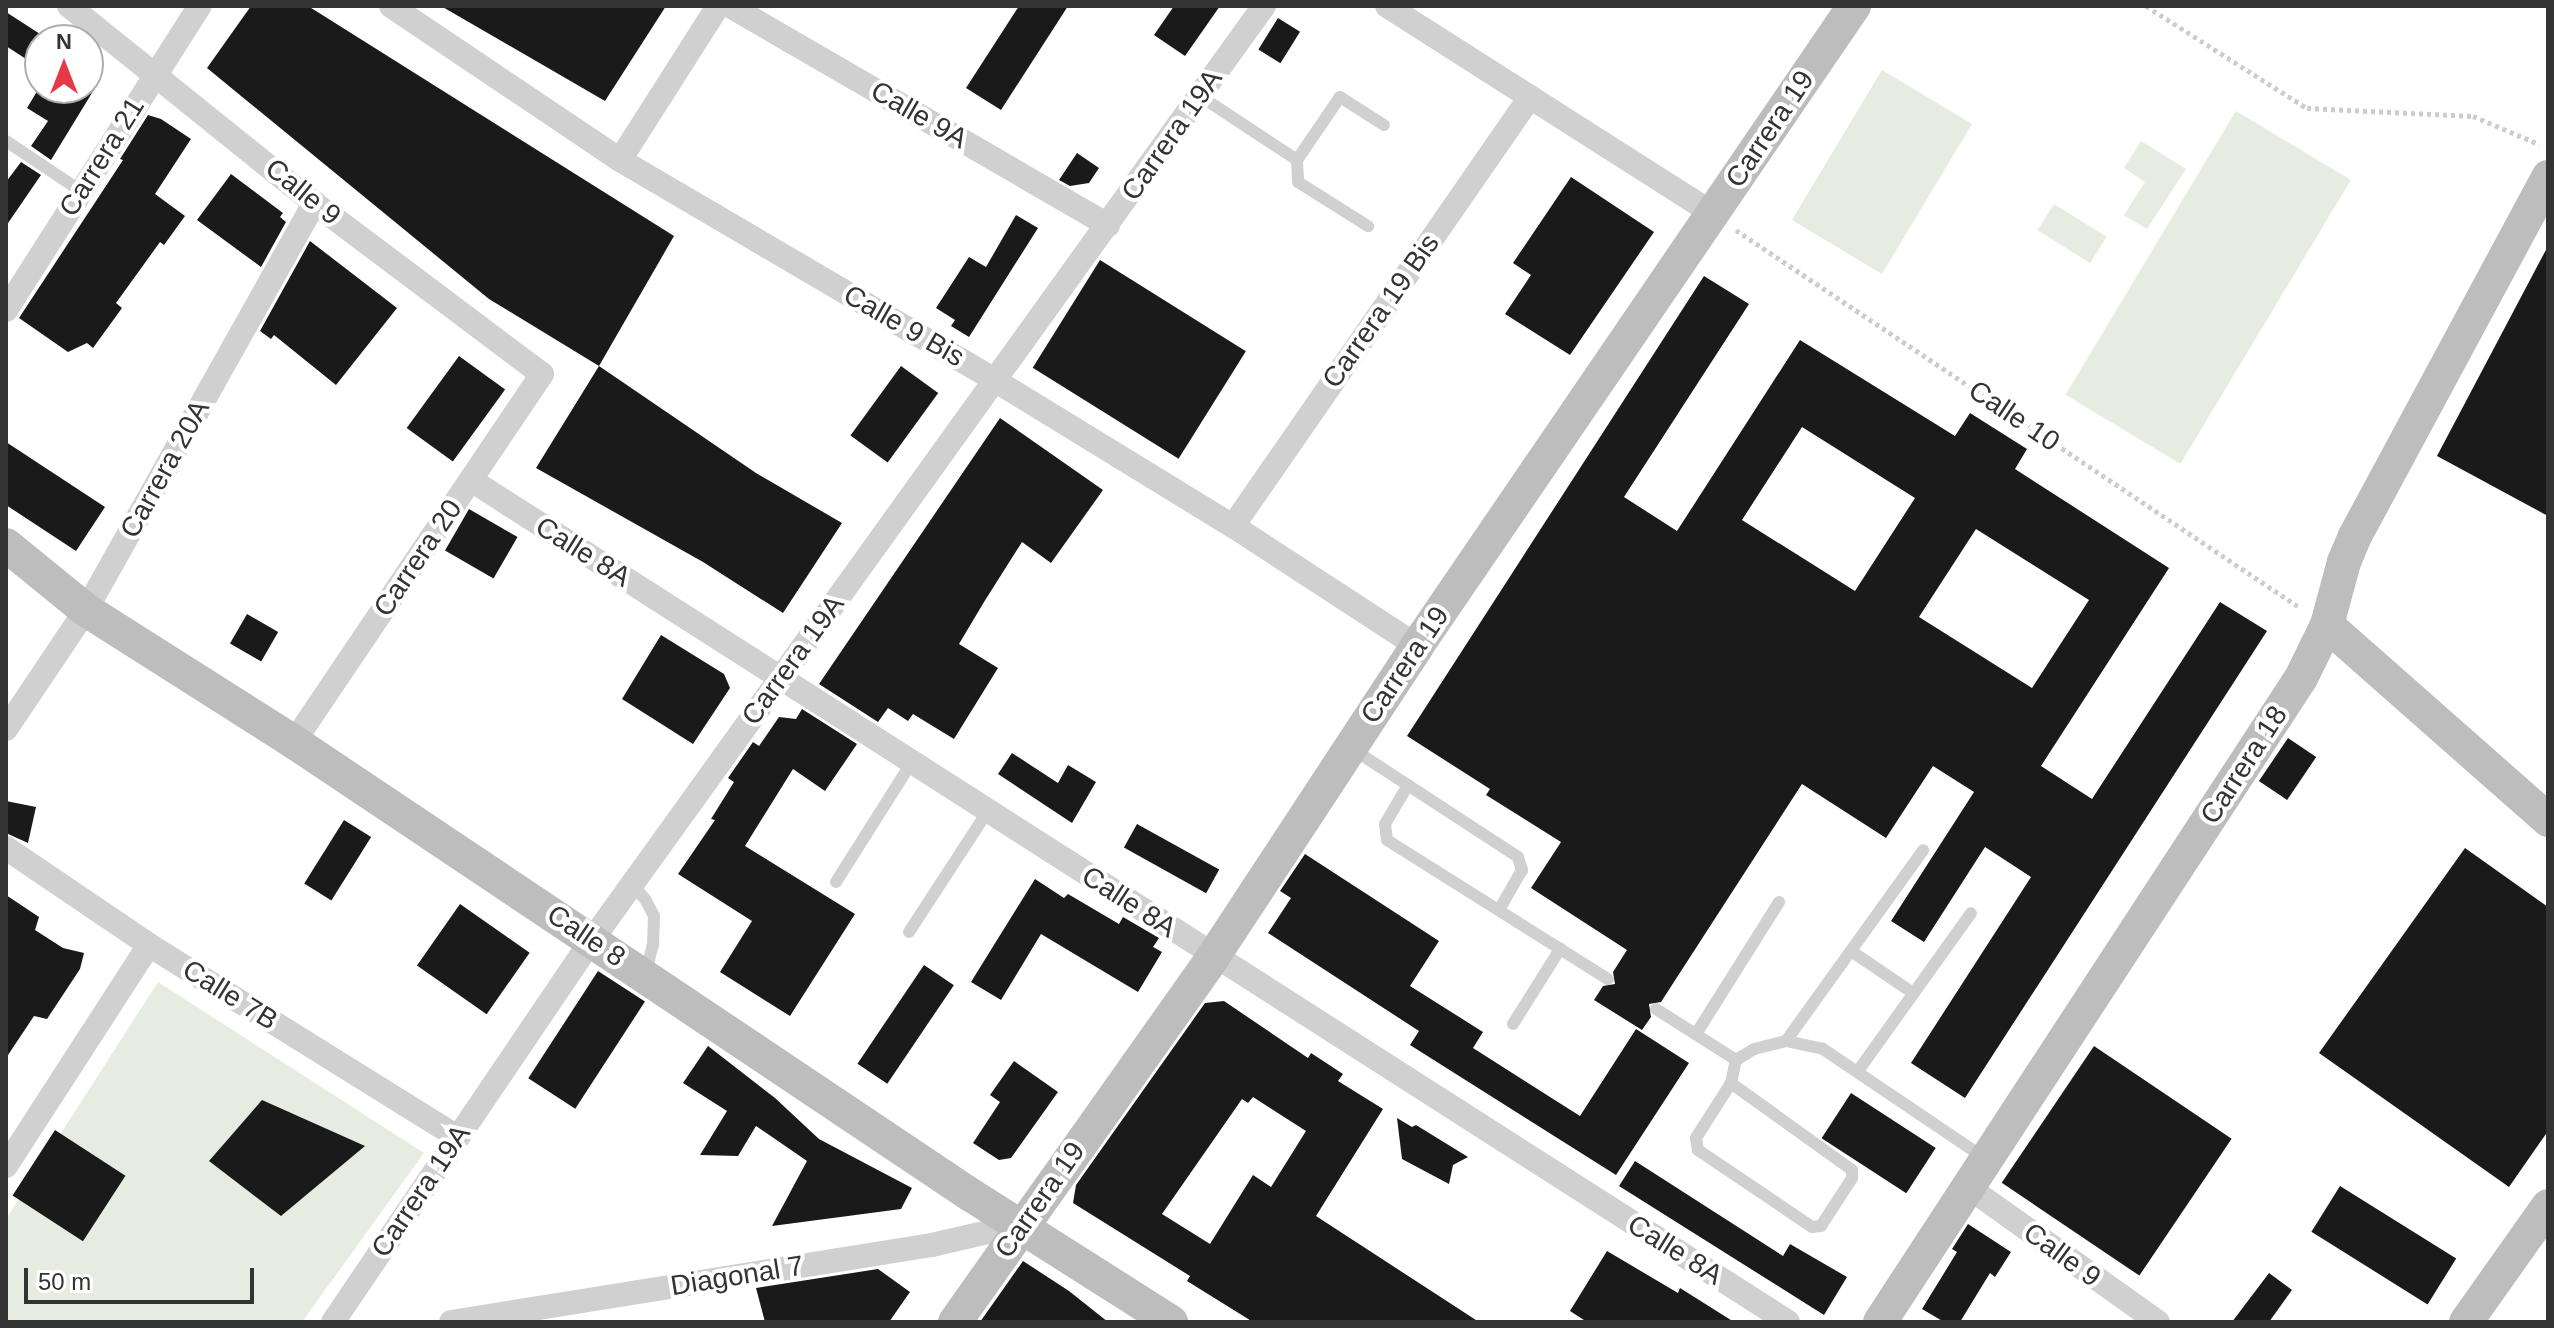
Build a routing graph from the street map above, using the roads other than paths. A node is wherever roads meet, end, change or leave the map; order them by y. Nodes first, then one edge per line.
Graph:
1 (69, 6) edge
2 (200, 6) edge
3 (391, 6) edge
4 (718, 6) edge
5 (730, 6) edge
6 (1264, 6) edge
7 (1387, 6) edge
8 (1854, 6) edge
9 (156, 72) junction
10 (1200, 96) junction
11 (1530, 97) junction
12 (1384, 125) dead end
13 (6, 141) edge
14 (620, 160) junction
15 (1297, 160) junction
16 (2548, 177) edge
17 (81, 191) junction
18 (314, 203) junction
19 (1719, 218) junction
20 (1108, 225) junction
21 (1368, 226) dead end
22 (6, 310) edge
23 (542, 374) joint
24 (996, 381) junction
25 (471, 480) junction
26 (1233, 526) junction
27 (6, 545) edge
28 (86, 610) junction
29 (2315, 617) junction
30 (1417, 646) junction
31 (780, 677) junction
32 (6, 729) edge
33 (294, 742) junction
34 (1350, 748) junction
35 (912, 762) junction
36 (1408, 785) junction
37 (988, 811) junction
38 (2548, 820) edge
39 (6, 848) edge
40 (1923, 850) dead end
41 (836, 882) dead end
42 (632, 884) junction
43 (1779, 902) dead end
44 (1499, 910) junction
45 (1971, 913) dead end
46 (909, 932) dead end
47 (592, 940) junction
48 (149, 945) junction
49 (1560, 949) junction
50 (1851, 951) junction
51 (1213, 957) junction
52 (645, 976) junction
53 (1608, 979) dead end
54 (1913, 993) junction
55 (1656, 1009) dead end
56 (1513, 1024) dead end
57 (1696, 1034) junction
58 (1786, 1041) junction
59 (1736, 1060) junction
60 (1858, 1071) junction
61 (1731, 1083) junction
62 (458, 1137) junction
63 (6, 1166) edge
64 (1976, 1173) junction
65 (2548, 1206) edge
66 (1022, 1224) junction
67 (333, 1322) edge
68 (451, 1322) edge
69 (955, 1322) edge
70 (1171, 1322) edge
71 (1788, 1322) edge
72 (1880, 1322) edge
73 (2158, 1322) edge
74 (2466, 1322) edge

1 - 9 street, Calle 9
2 - 9 street, Carrera 21
3 - 14 street, Calle 9 Bis
4 - 14 street
5 - 20 street, Calle 9A
6 - 10 street, Carrera 19A
7 - 11 street
8 - 19 street, Carrera 19
9 - 17 street, Carrera 21
9 - 18 street, Calle 9
10 - 15 lane
10 - 20 street, Carrera 19A
11 - 19 street
11 - 26 street, Carrera 19 Bis
12 - 15 lane
13 - 17 lane
14 - 24 street, Calle 9 Bis
15 - 21 lane
16 - 29 street, Carrera 18
17 - 22 street, Carrera 21
18 - 23 street, Calle 9
18 - 28 street, Carrera 20A
19 - 30 street, Carrera 19
20 - 24 street, Carrera 19A
23 - 25 street, Carrera 20
24 - 26 street, Calle 9 Bis
24 - 31 street, Carrera 19A
25 - 31 street, Calle 8A
25 - 33 street, Carrera 20
26 - 30 street, Calle 9 Bis
27 - 28 street, Calle 8
28 - 32 street, Carrera 20A
28 - 33 street, Calle 8
29 - 38 street
29 - 64 street, Carrera 18
30 - 34 street, Carrera 19
31 - 35 street, Calle 8A
31 - 42 street, Carrera 19A
33 - 47 street, Calle 8
34 - 36 lane
34 - 51 street, Carrera 19
35 - 37 street, Calle 8A
35 - 41 lane
36 - 44 lane
36 - 44 lane
37 - 46 lane
37 - 51 street, Calle 8A
39 - 48 street, Calle 7B
40 - 50 lane
42 - 47 street, Carrera 19A
42 - 52 lane
43 - 57 lane
44 - 49 lane
45 - 54 lane
47 - 52 street, Calle 8
47 - 62 street, Carrera 19A
48 - 62 street, Calle 7B
48 - 63 street
49 - 53 lane
49 - 56 lane
50 - 54 lane
50 - 58 lane
51 - 66 street, Carrera 19
51 - 71 street, Calle 8A
52 - 66 street, Calle 8
54 - 60 lane
55 - 57 lane
57 - 59 lane
58 - 59 lane
58 - 60 lane
59 - 61 lane
60 - 64 lane
61 - 61 lane
62 - 67 street, Carrera 19A
64 - 72 street, Carrera 18
64 - 73 street, Calle 9
65 - 74 street
66 - 68 street, Diagonal 7
66 - 69 street, Carrera 19
66 - 70 street, Calle 8

